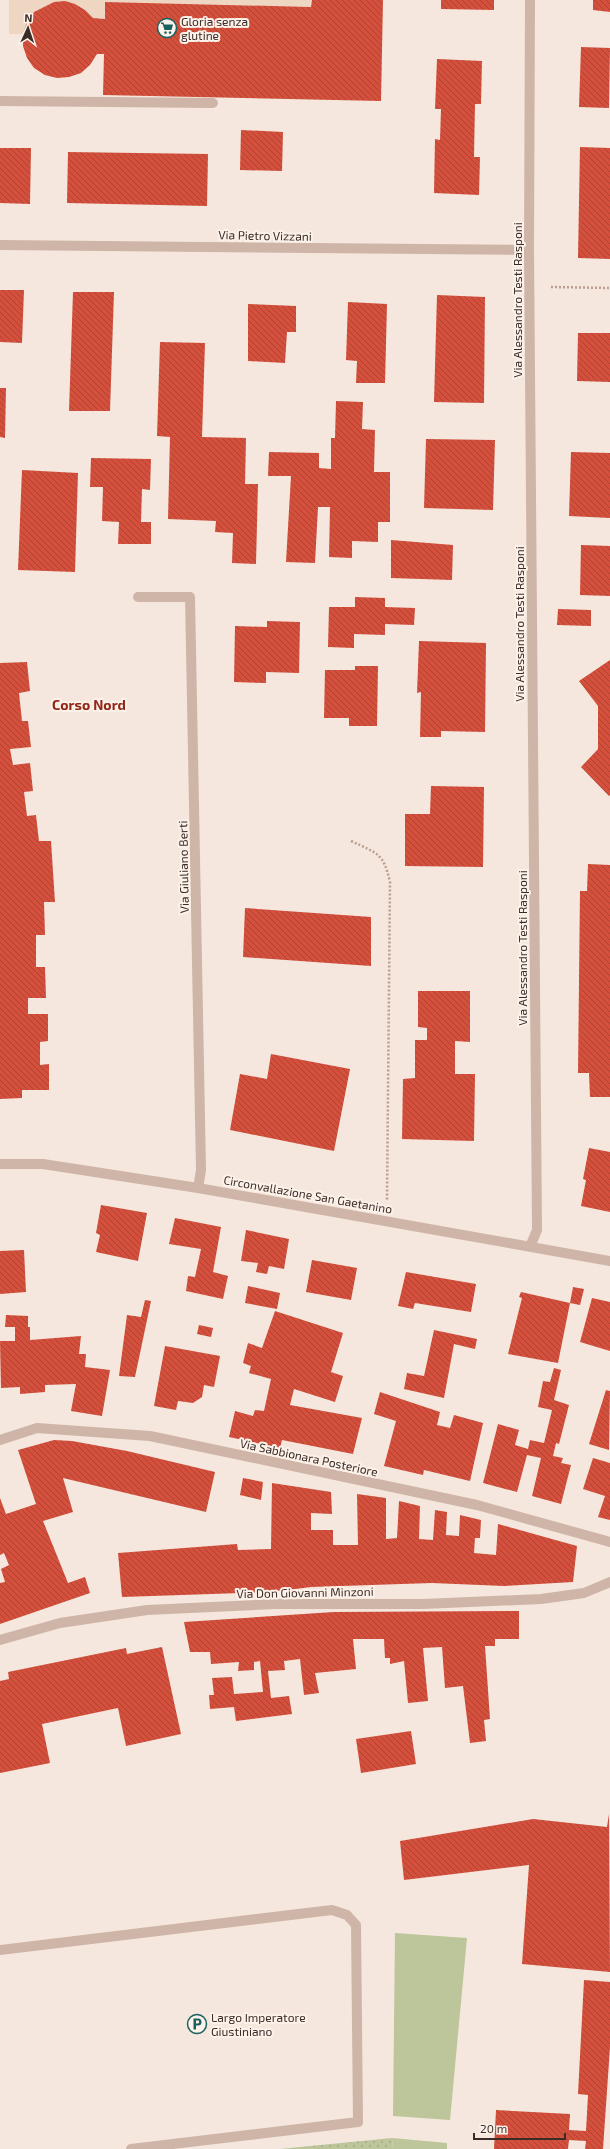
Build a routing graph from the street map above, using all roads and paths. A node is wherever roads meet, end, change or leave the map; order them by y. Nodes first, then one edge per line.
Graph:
1 (530, 0) edge
2 (0, 101) edge
3 (213, 104) dead end
4 (0, 245) edge
5 (529, 250) junction
6 (610, 288) edge
7 (530, 299) junction
8 (138, 597) dead end
9 (351, 841) dead end
10 (0, 1164) edge
11 (198, 1188) junction
12 (387, 1201) dead end
13 (530, 1247) junction
14 (610, 1261) edge
15 (0, 1440) edge
16 (610, 1542) edge
17 (610, 1582) edge
18 (0, 1640) edge
19 (0, 1950) edge
20 (130, 2149) edge

1 - 5 street, Via Alessandro Testi Rasponi
2 - 3 street
4 - 5 street, Via Pietro Vizzani
5 - 7 street, Via Alessandro Testi Rasponi
6 - 7 path
7 - 13 street, Via Alessandro Testi Rasponi
8 - 11 street, Via Giuliano Berti
9 - 12 path
10 - 11 street, Circonvallazione San Gaetanino
11 - 13 street, Circonvallazione San Gaetanino
13 - 14 street, Circonvallazione San Gaetanino
15 - 16 street, Via Sabbionara Posteriore
17 - 18 street, Via Don Giovanni Minzoni
19 - 20 street

